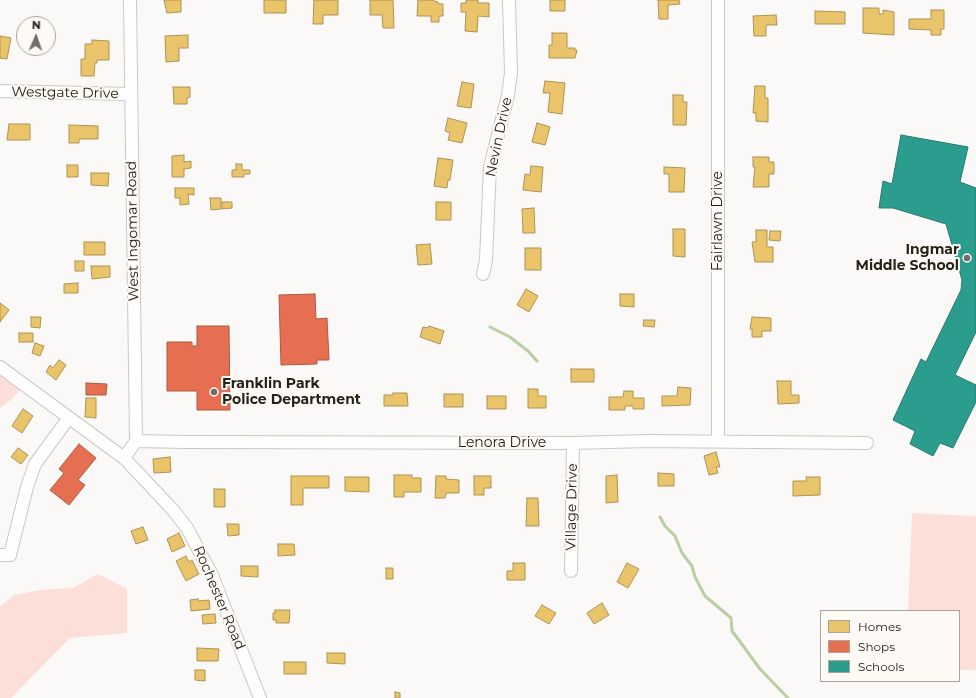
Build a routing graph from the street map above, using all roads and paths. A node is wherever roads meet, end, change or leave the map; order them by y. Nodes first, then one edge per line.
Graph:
1 (130, 0) edge
2 (509, 0) edge
3 (718, 0) edge
4 (0, 91) edge
5 (130, 94) junction
6 (483, 274) dead end
7 (0, 367) edge
8 (68, 419) junction
9 (136, 440) junction
10 (718, 441) junction
11 (573, 443) junction
12 (867, 443) dead end
13 (124, 458) junction
14 (0, 555) edge
15 (571, 571) dead end
16 (260, 698) edge

1 - 5 street, West Ingomar Road
2 - 6 street, Nevin Drive
3 - 10 street, Fairlawn Drive
4 - 5 street, Westgate Drive
5 - 9 street, West Ingomar Road
7 - 8 street, Rochester Road
8 - 13 street, Rochester Road
8 - 14 street
9 - 11 street, Lenora Drive
9 - 13 street
10 - 11 street, Lenora Drive
10 - 12 street, Lenora Drive
11 - 15 street, Village Drive
13 - 16 street, Rochester Road

